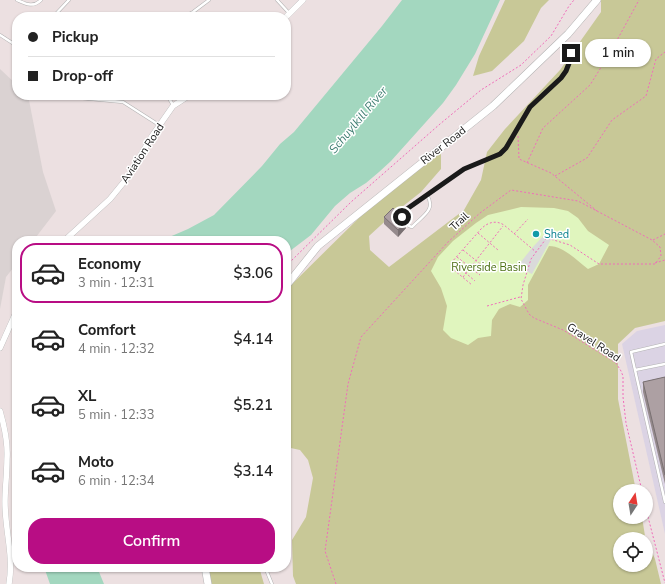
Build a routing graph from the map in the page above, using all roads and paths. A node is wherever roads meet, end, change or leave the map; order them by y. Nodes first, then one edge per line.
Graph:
1 (17, 0) edge
2 (41, 0) edge
3 (69, 0) edge
4 (209, 0) edge
5 (277, 0) edge
6 (303, 0) edge
7 (574, 0) edge
8 (597, 0) edge
9 (639, 0) edge
10 (58, 12) edge
11 (193, 12) edge
12 (286, 12) edge
13 (291, 12) edge
14 (0, 35) edge
15 (562, 40) junction
16 (12, 43) edge
17 (665, 52) edge
18 (102, 100) edge
19 (170, 100) edge
20 (182, 100) edge
21 (173, 106) junction
22 (159, 125) junction
23 (518, 127) junction
24 (527, 163) junction
25 (555, 176) junction
26 (427, 194) junction
27 (600, 213) junction
28 (528, 219) dead end
29 (504, 225) junction
30 (551, 232) dead end
31 (478, 233) junction
32 (514, 234) junction
33 (665, 234) edge
34 (69, 236) edge
35 (546, 238) junction
36 (652, 240) junction
37 (490, 243) junction
38 (463, 250) junction
39 (498, 250) dead end
40 (536, 253) junction
41 (457, 256) junction
42 (476, 260) junction
43 (665, 260) edge
44 (291, 261) edge
45 (655, 264) junction
46 (470, 267) junction
47 (454, 270) dead end
48 (489, 271) dead end
49 (466, 273) junction
50 (480, 275) dead end
51 (463, 277) junction
52 (291, 280) edge
53 (475, 281) dead end
54 (472, 285) dead end
55 (521, 297) junction
56 (487, 306) dead end
57 (12, 321) edge
58 (665, 344) edge
59 (0, 348) edge
60 (665, 364) edge
61 (635, 370) junction
62 (0, 411) edge
63 (640, 484) edge
64 (665, 502) edge
65 (650, 524) edge
66 (206, 572) edge
67 (267, 572) edge
68 (665, 583) edge
69 (9, 584) edge
70 (208, 584) edge
71 (272, 584) edge
72 (336, 584) edge

1 - 2 lane
3 - 10 lane
4 - 11 lane
5 - 12 lane
6 - 13 street
7 - 44 path
8 - 15 street, River Road
9 - 24 path
14 - 16 lane
15 - 23 lane
15 - 52 street, River Road
17 - 25 path
18 - 22 lane
19 - 21 lane
20 - 21 street
21 - 22 street, Aviation Road
22 - 34 street, Aviation Road
23 - 24 path
23 - 26 lane
24 - 25 path
25 - 27 path
26 - 26 lane
27 - 36 path
27 - 72 path, Trail
28 - 32 path
29 - 31 path
29 - 32 path
29 - 37 path
30 - 35 path
31 - 37 path
31 - 38 path
32 - 40 path
33 - 36 path
35 - 40 path
35 - 45 path
36 - 45 path
37 - 39 path
37 - 42 path
38 - 41 path
38 - 42 path
40 - 55 path
41 - 46 path
41 - 49 path
42 - 46 path
42 - 48 path
43 - 45 path
46 - 49 path
46 - 50 path
47 - 51 path
49 - 51 path
49 - 53 path
51 - 54 path
55 - 56 path
55 - 63 path, Gravel Road
57 - 59 street
58 - 61 lane
60 - 61 lane
61 - 64 lane
62 - 69 street
65 - 68 path
66 - 70 street
67 - 71 lane

